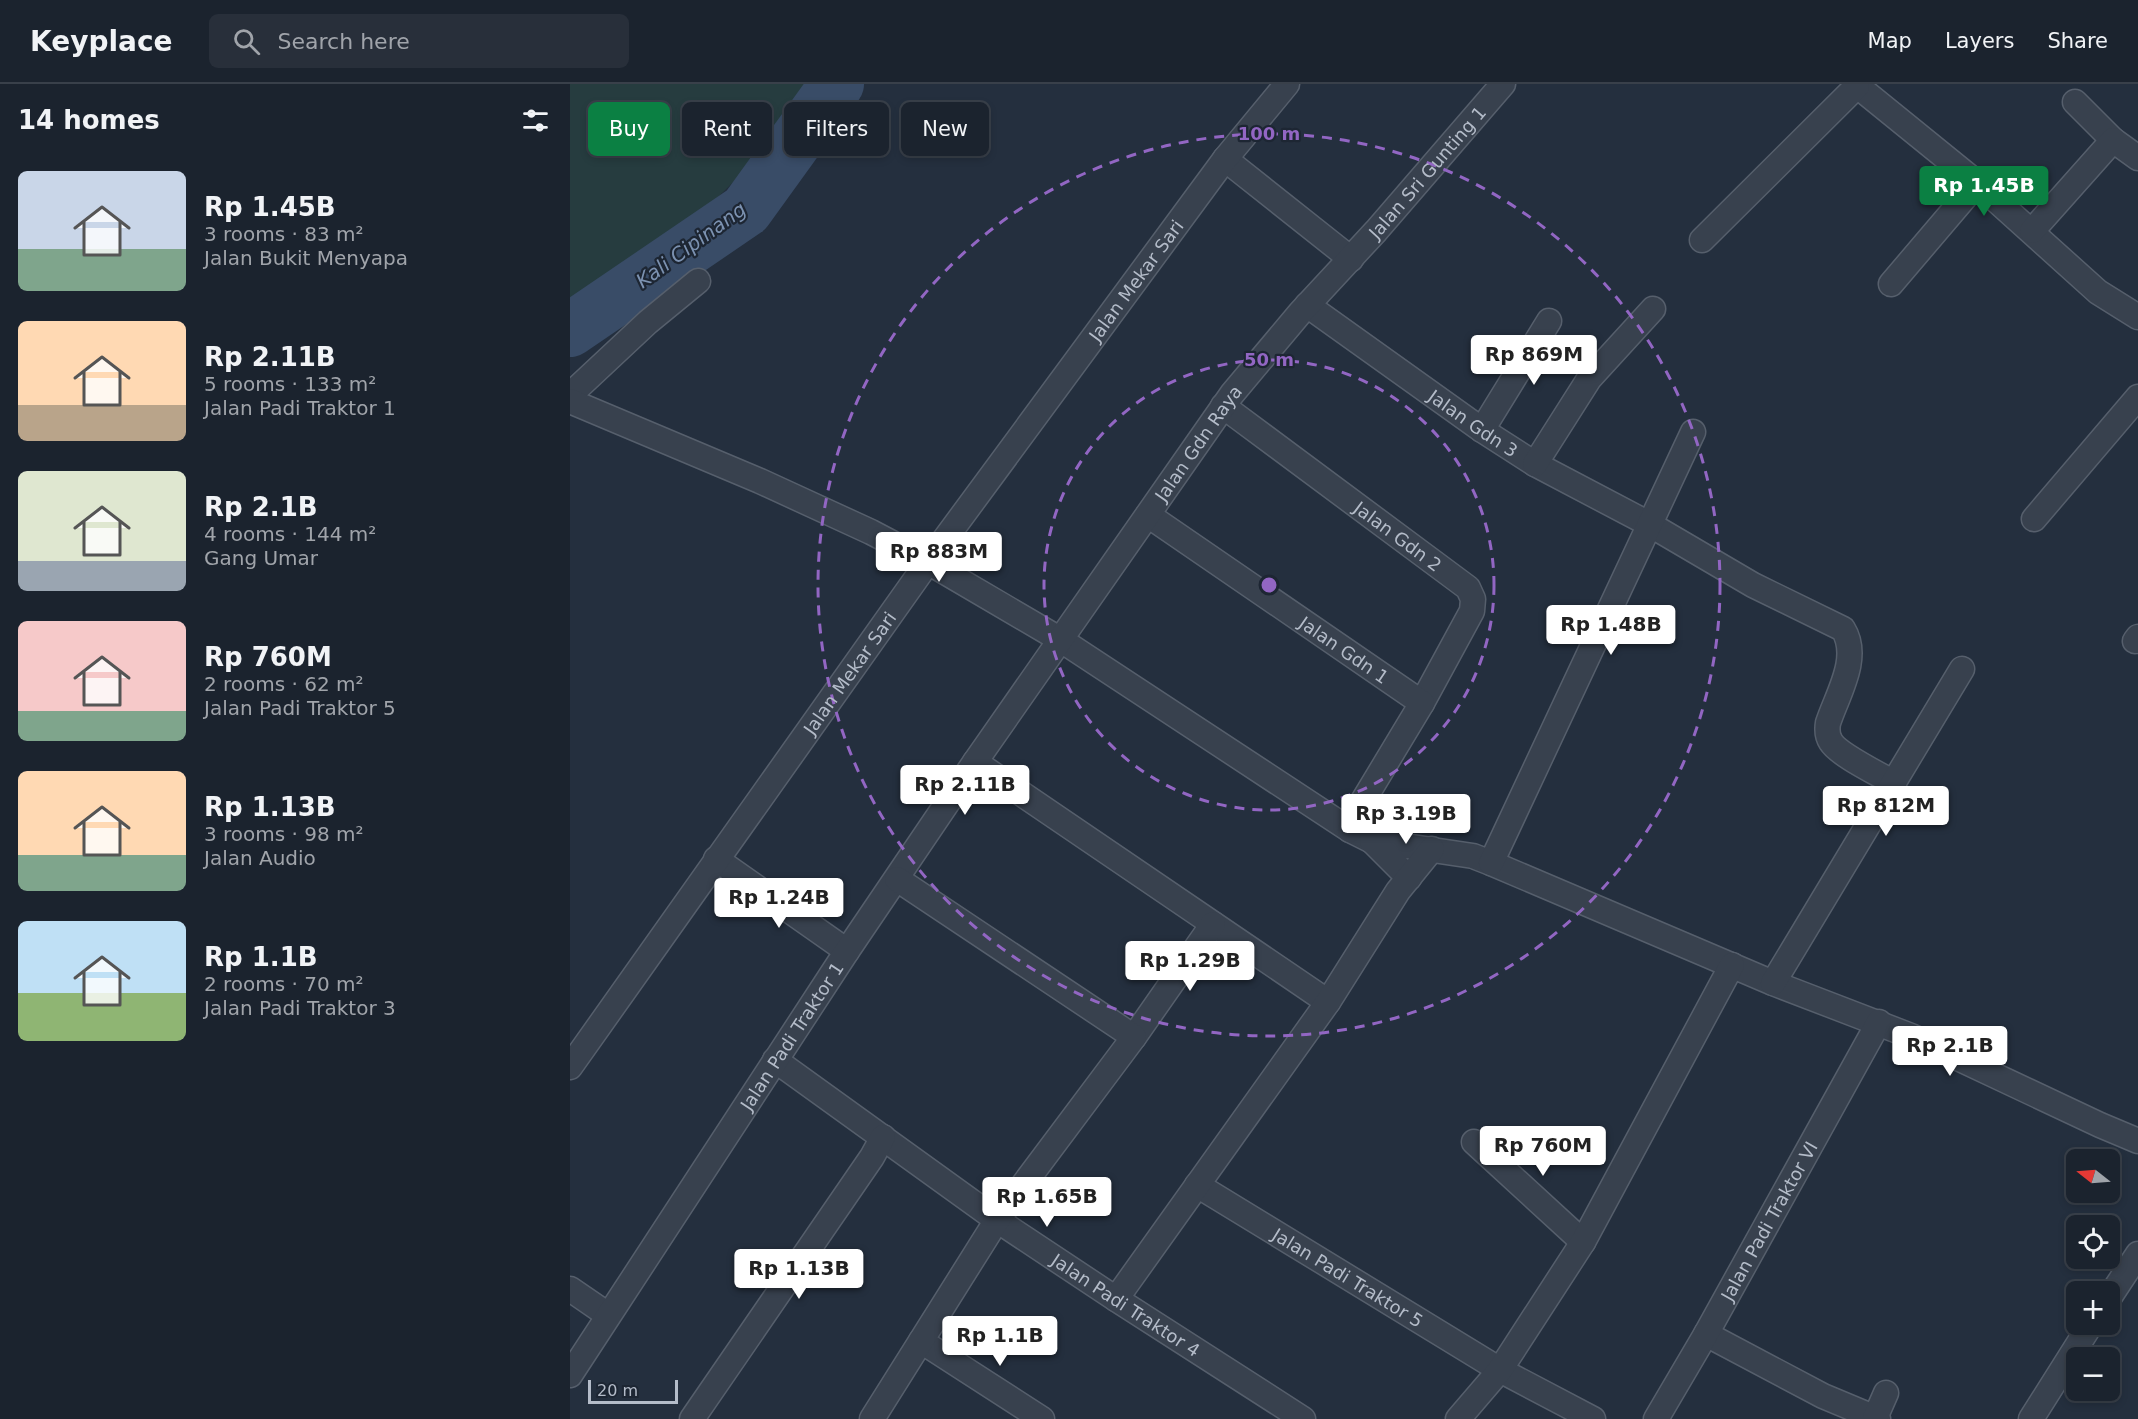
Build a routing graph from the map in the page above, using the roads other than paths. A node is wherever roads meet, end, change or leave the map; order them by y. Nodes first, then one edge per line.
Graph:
1 (1287, 84) edge
2 (1503, 84) edge
3 (1856, 85) edge
4 (2075, 102) dead end
5 (2113, 140) junction
6 (2138, 158) edge
7 (1225, 159) junction
8 (1977, 183) junction
9 (2032, 231) junction
10 (1702, 240) dead end
11 (1351, 259) junction
12 (698, 281) dead end
13 (1891, 284) dead end
14 (1308, 305) junction
15 (1653, 309) dead end
16 (2138, 317) edge
17 (1549, 321) dead end
18 (570, 395) edge
19 (2138, 397) edge
20 (570, 401) edge
21 (1223, 406) junction
22 (1482, 430) junction
23 (1693, 432) dead end
24 (1535, 464) junction
25 (1148, 515) junction
26 (2034, 519) dead end
27 (1649, 524) junction
28 (928, 562) junction
29 (1060, 640) junction
30 (1962, 669) dead end
31 (1422, 704) junction
32 (975, 762) junction
33 (1894, 783) junction
34 (1350, 830) junction
35 (1372, 841) junction
36 (1432, 849) junction
37 (716, 859) junction
38 (1491, 863) junction
39 (1408, 878) junction
40 (897, 879) junction
41 (1213, 924) junction
42 (847, 951) junction
43 (1732, 965) junction
44 (1773, 983) junction
45 (1328, 1002) junction
46 (1879, 1022) junction
47 (1134, 1037) junction
48 (775, 1060) junction
49 (570, 1067) edge
50 (883, 1137) junction
51 (2138, 1141) edge
52 (1474, 1142) dead end
53 (1197, 1185) junction
54 (997, 1220) junction
55 (1583, 1242) junction
56 (2138, 1254) edge
57 (2120, 1281) edge
58 (570, 1289) edge
59 (1116, 1299) junction
60 (608, 1315) junction
61 (1706, 1334) junction
62 (2084, 1335) edge
63 (921, 1341) junction
64 (1500, 1370) junction
65 (570, 1375) edge
66 (1886, 1393) dead end
67 (1877, 1418) edge
68 (692, 1419) edge
69 (872, 1419) edge
70 (1042, 1419) edge
71 (1303, 1419) edge
72 (1458, 1419) edge
73 (1593, 1419) edge
74 (1656, 1419) edge
75 (2031, 1419) edge

1 - 7 street, Jalan Mekar Sari
2 - 11 street, Jalan Sri Gunting 1
3 - 8 street
3 - 10 street
4 - 5 street
5 - 6 street
5 - 9 street
7 - 11 street
7 - 28 street, Jalan Mekar Sari
8 - 9 street
8 - 13 street
9 - 16 street
11 - 14 street, Jalan Gdn Raya
12 - 18 street
14 - 21 street, Jalan Gdn Raya
14 - 22 street, Jalan Gdn 3
15 - 24 street
17 - 22 street
19 - 26 street
20 - 28 street
21 - 25 street, Jalan Gdn Raya
21 - 31 street, Jalan Gdn 2
22 - 24 street, Jalan Gdn 3
23 - 27 street
24 - 27 street, Jalan Gdn 3
25 - 29 street, Jalan Gdn Raya
25 - 31 street, Jalan Gdn 1
27 - 33 street, Jalan Gdn 3
27 - 38 street
28 - 29 street
28 - 37 street, Jalan Mekar Sari
29 - 32 street, Jalan Padi Traktor 1
29 - 34 street
30 - 33 street
31 - 34 street
32 - 40 street, Jalan Padi Traktor 1
32 - 41 street
33 - 44 street
34 - 35 street
35 - 36 street
35 - 39 street
36 - 38 street
36 - 39 street
37 - 42 street
37 - 49 street, Jalan Mekar Sari
38 - 43 street
39 - 45 street
40 - 42 street, Jalan Padi Traktor 1
40 - 47 street
41 - 45 street
41 - 47 street
42 - 48 street, Jalan Padi Traktor 1
43 - 44 street
43 - 55 street
44 - 46 street
45 - 53 street
46 - 51 street
46 - 61 street, Jalan Padi Traktor VI
47 - 54 street
48 - 50 street, Jalan Padi Traktor 4
48 - 60 street, Jalan Padi Traktor 1
50 - 54 street, Jalan Padi Traktor 4
50 - 68 street
52 - 55 street
53 - 59 street
53 - 64 street, Jalan Padi Traktor 5
54 - 59 street, Jalan Padi Traktor 4
54 - 63 street
55 - 64 street
56 - 57 street
58 - 60 street
59 - 71 street, Jalan Padi Traktor 4
60 - 65 street, Jalan Padi Traktor 1
61 - 67 street
61 - 74 street, Jalan Padi Traktor VI
62 - 75 street
63 - 69 street
63 - 70 street
64 - 72 street
64 - 73 street
66 - 67 street

